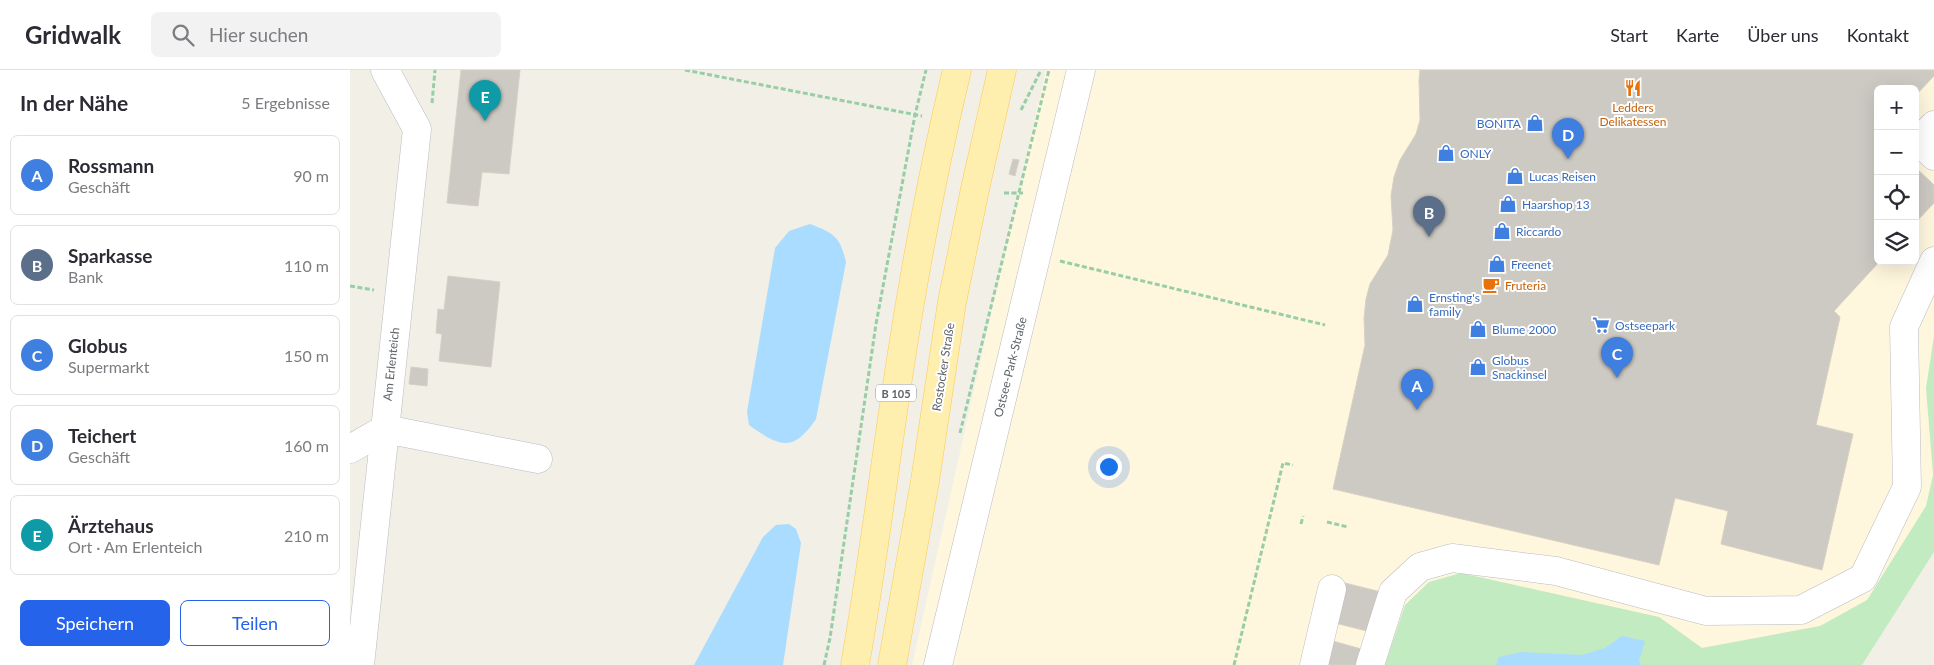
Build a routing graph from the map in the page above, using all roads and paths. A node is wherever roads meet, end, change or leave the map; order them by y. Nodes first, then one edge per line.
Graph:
1 (386, 70) edge
2 (435, 70) edge
3 (685, 70) edge
4 (957, 70) edge
5 (1002, 70) edge
6 (1041, 70) edge
7 (1049, 70) edge
8 (1081, 70) edge
9 (431, 108) dead end
10 (1019, 114) dead end
11 (945, 121) junction
12 (1934, 125) edge
13 (1934, 156) edge
14 (1004, 193) dead end
15 (1021, 193) junction
16 (1006, 248) junction
17 (1037, 256) junction
18 (1934, 261) edge
19 (1326, 325) dead end
20 (384, 429) junction
21 (958, 443) dead end
22 (350, 449) edge
23 (538, 459) dead end
24 (1294, 465) dead end
25 (1303, 516) dead end
26 (1327, 522) dead end
27 (1301, 524) dead end
28 (1348, 527) dead end
29 (1332, 589) dead end
30 (360, 665) edge
31 (855, 665) edge
32 (892, 665) edge
33 (938, 665) edge
34 (1234, 665) edge
35 (1314, 665) edge
36 (1370, 665) edge

1 - 20 street, Am Erlenteich
2 - 9 path
3 - 11 path
4 - 11 main road, B 105
5 - 32 main road, Rostocker Straße
6 - 10 path
7 - 15 path
8 - 17 street, Ostsee-Park-Straße
11 - 31 main road, B 105
12 - 13 street
14 - 15 path
15 - 16 path
16 - 17 path
16 - 21 path
17 - 19 path
17 - 33 street, Ostsee-Park-Straße
18 - 36 street
20 - 22 street
20 - 23 street
20 - 30 street, Am Erlenteich
24 - 34 path
25 - 27 path
26 - 28 path
29 - 35 street

